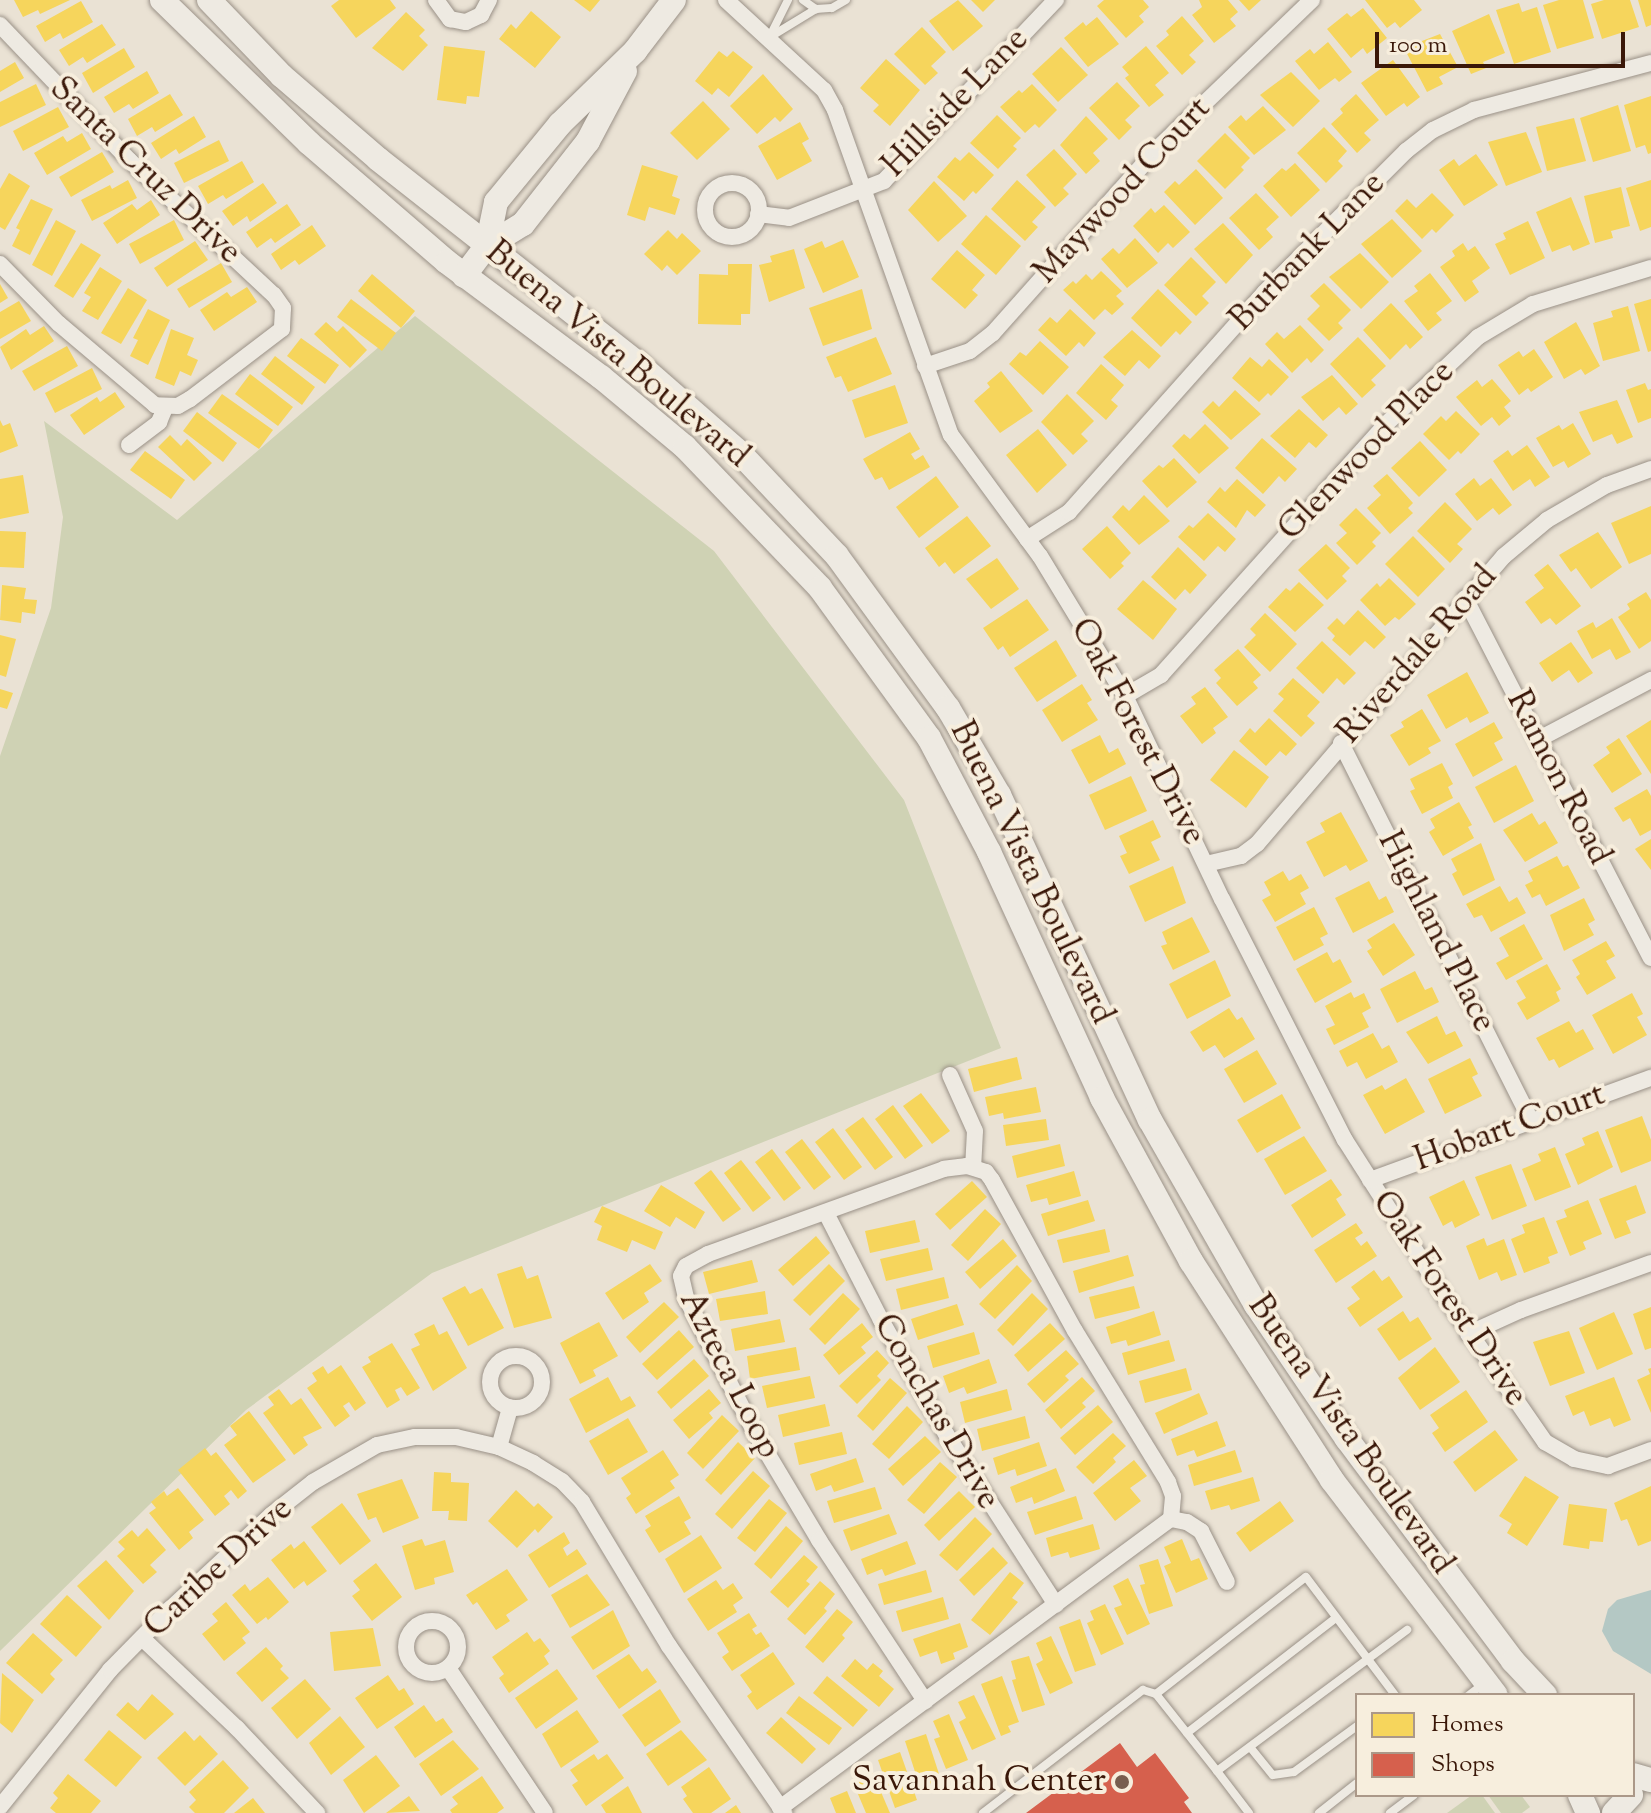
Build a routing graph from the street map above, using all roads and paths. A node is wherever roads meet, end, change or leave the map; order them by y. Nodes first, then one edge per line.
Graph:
1 (162, 0) edge
2 (209, 0) edge
3 (436, 0) edge
4 (489, 0) edge
5 (674, 0) edge
6 (726, 0) edge
7 (788, 0) edge
8 (803, 0) edge
9 (846, 0) edge
10 (1056, 0) edge
11 (1312, 0) edge
12 (816, 9) junction
13 (0, 25) edge
14 (770, 37) junction
15 (635, 51) junction
16 (1651, 63) edge
17 (862, 190) junction
18 (758, 214) dead end
19 (487, 246) junction
20 (0, 264) edge
21 (1651, 268) edge
22 (464, 276) junction
23 (925, 366) junction
24 (165, 408) junction
25 (129, 445) dead end
26 (1651, 469) edge
27 (1027, 539) junction
28 (1465, 598) junction
29 (1651, 680) edge
30 (1125, 696) junction
31 (1539, 739) junction
32 (1341, 743) junction
33 (1206, 864) junction
34 (1651, 958) edge
35 (950, 1075) dead end
36 (1651, 1078) edge
37 (1531, 1121) junction
38 (973, 1167) junction
39 (1370, 1180) junction
40 (826, 1213) junction
41 (1651, 1263) edge
42 (1468, 1334) junction
43 (510, 1408) dead end
44 (499, 1447) junction
45 (1651, 1450) edge
46 (1171, 1519) junction
47 (1227, 1582) dead end
48 (1056, 1605) junction
49 (1336, 1618) junction
50 (1407, 1630) dead end
51 (142, 1638) junction
52 (1367, 1659) junction
53 (1513, 1661) junction
54 (448, 1668) dead end
55 (1484, 1691) edge
56 (1393, 1693) edge
57 (1543, 1693) edge
58 (1156, 1694) junction
59 (925, 1701) junction
60 (1355, 1727) edge
61 (1187, 1733) junction
62 (1250, 1747) junction
63 (1217, 1771) junction
64 (1355, 1785) edge
65 (1411, 1797) edge
66 (1630, 1797) edge
67 (0, 1807) edge
68 (782, 1811) edge
69 (7, 1813) edge
70 (317, 1813) edge
71 (545, 1813) edge
72 (983, 1813) edge
73 (1249, 1813) edge
74 (1319, 1813) edge
75 (1390, 1813) edge
76 (1614, 1813) edge

1 - 22 main road, Buena Vista Boulevard
2 - 19 main road, Buena Vista Boulevard
3 - 4 street
5 - 15 main road
6 - 14 street, Oak Forest Drive
7 - 14 lane
8 - 12 lane
9 - 12 lane
10 - 17 street, Hillside Lane
11 - 23 street, Maywood Court
12 - 14 lane
13 - 24 street, Santa Cruz Drive
14 - 17 street, Oak Forest Drive
15 - 19 main road
15 - 19 main road
16 - 27 street, Burbank Lane
17 - 18 street, Hillside Lane
17 - 23 street, Oak Forest Drive
19 - 22 main road
19 - 53 main road, Buena Vista Boulevard
20 - 24 street
21 - 30 street, Glenwood Place
22 - 55 main road, Buena Vista Boulevard
23 - 27 street, Oak Forest Drive
24 - 25 street
26 - 28 street, Riverdale Road
27 - 30 street, Oak Forest Drive
28 - 31 street, Ramon Road
28 - 32 street, Riverdale Road
29 - 31 street
30 - 33 street, Oak Forest Drive
31 - 34 street, Ramon Road
32 - 33 street, Riverdale Road
32 - 37 street, Highland Place
33 - 39 street, Oak Forest Drive
35 - 38 street
36 - 37 street, Hobart Court
37 - 39 street, Hobart Court
38 - 40 street, Azteca Loop
38 - 46 street
39 - 42 street, Oak Forest Drive
40 - 48 street, Conchas Drive
40 - 59 street, Azteca Loop
41 - 42 street
42 - 45 street, Oak Forest Drive
43 - 44 street
44 - 51 street, Caribe Drive
44 - 68 street, Caribe Drive
46 - 47 street
46 - 48 street
48 - 59 street
49 - 52 lane
49 - 58 lane
49 - 61 lane
50 - 52 lane
51 - 67 street, Caribe Drive
51 - 70 street
52 - 56 lane
52 - 62 lane
53 - 55 main road
53 - 57 main road, Buena Vista Boulevard
54 - 71 street
58 - 61 lane
58 - 72 lane
59 - 68 street
60 - 62 lane
61 - 63 lane
62 - 63 lane
63 - 73 lane
64 - 74 lane
65 - 75 lane
66 - 76 main road
67 - 69 street

